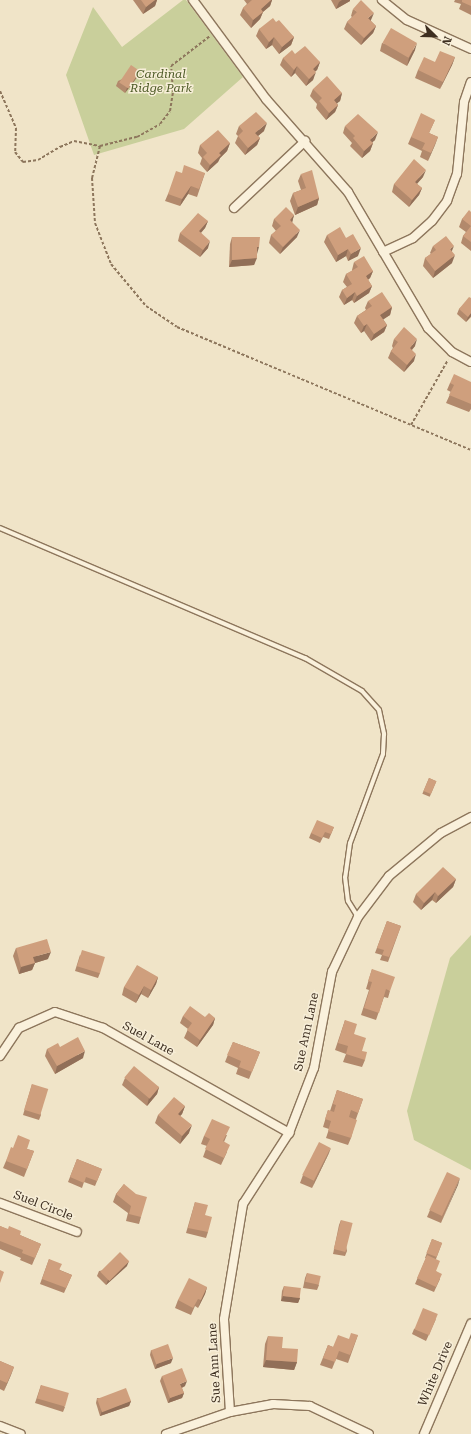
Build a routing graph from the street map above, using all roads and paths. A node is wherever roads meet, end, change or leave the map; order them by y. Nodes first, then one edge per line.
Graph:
1 (193, 0) edge
2 (382, 0) edge
3 (217, 31) junction
4 (471, 49) edge
5 (471, 82) edge
6 (0, 91) edge
7 (305, 141) junction
8 (100, 146) junction
9 (234, 208) dead end
10 (383, 252) junction
11 (452, 352) junction
12 (471, 362) edge
13 (411, 425) junction
14 (471, 450) edge
15 (0, 528) edge
16 (471, 817) edge
17 (358, 917) junction
18 (0, 1056) edge
19 (289, 1133) junction
20 (0, 1203) edge
21 (77, 1232) dead end
22 (471, 1324) edge
23 (230, 1412) junction
24 (0, 1426) edge
25 (21, 1434) edge
26 (166, 1434) edge
27 (369, 1434) edge
28 (424, 1434) edge

1 - 3 street
2 - 4 street
3 - 7 street
3 - 8 path
5 - 10 street
6 - 8 path
7 - 9 street
7 - 10 street
8 - 13 path
10 - 11 street
11 - 12 street
11 - 13 path
13 - 14 path
15 - 17 lane
16 - 17 street, Sue Ann Lane
17 - 19 street, Sue Ann Lane
18 - 19 street, Suel Lane
19 - 23 street, Sue Ann Lane
20 - 21 street, Suel Circle
22 - 28 street, White Drive
23 - 26 street
23 - 27 street
24 - 25 street

